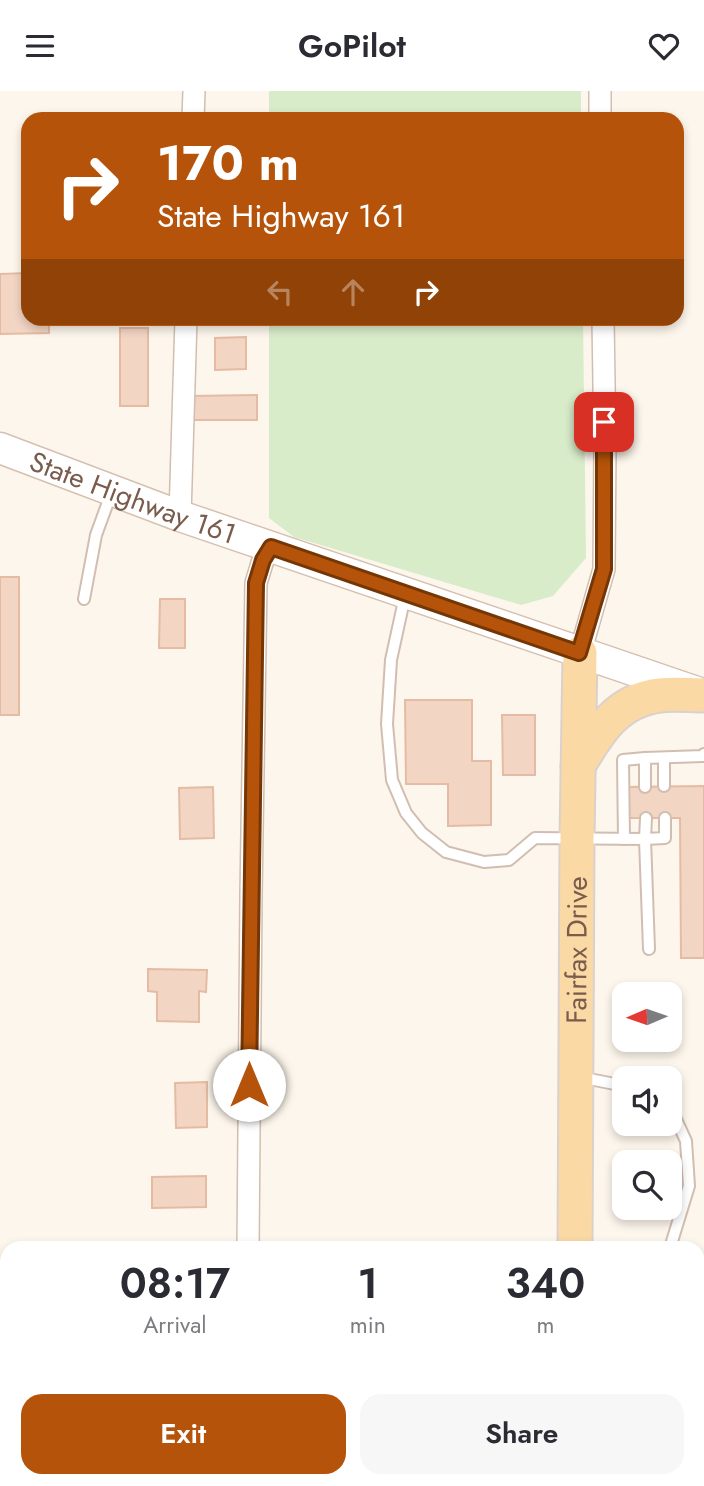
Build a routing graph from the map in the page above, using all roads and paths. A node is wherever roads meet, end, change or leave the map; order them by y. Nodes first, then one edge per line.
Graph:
1 (194, 91) edge
2 (600, 91) edge
3 (193, 112) edge
4 (600, 112) edge
5 (187, 326) edge
6 (603, 326) edge
7 (0, 449) edge
8 (112, 491) junction
9 (180, 516) junction
10 (271, 547) junction
11 (405, 593) junction
12 (84, 599) dead end
13 (579, 653) junction
14 (704, 695) edge
15 (704, 754) edge
16 (645, 758) junction
17 (663, 758) junction
18 (578, 766) junction
19 (645, 786) dead end
20 (664, 786) dead end
21 (646, 818) dead end
22 (664, 818) dead end
23 (577, 839) junction
24 (624, 839) junction
25 (645, 839) junction
26 (649, 949) dead end
27 (576, 1077) junction
28 (612, 1084) edge
29 (682, 1132) edge
30 (248, 1241) edge
31 (575, 1241) edge
32 (672, 1241) edge

1 - 3 street
2 - 4 street
5 - 9 street
6 - 13 street
7 - 8 main road, State Highway 161
8 - 9 main road, State Highway 161
8 - 12 lane
9 - 10 main road, State Highway 161
10 - 11 main road, State Highway 161
10 - 30 street
11 - 13 main road, State Highway 161
11 - 23 lane
13 - 14 main road, State Highway 161
13 - 18 main road, Fairfax Drive
14 - 18 main road
15 - 17 lane
16 - 17 lane
16 - 19 lane
16 - 24 lane
17 - 20 lane
18 - 23 main road, Fairfax Drive
21 - 25 lane
22 - 25 lane
23 - 24 lane
23 - 27 main road, Fairfax Drive
24 - 25 lane
25 - 26 lane
27 - 28 lane
27 - 31 main road, Fairfax Drive
29 - 32 lane

